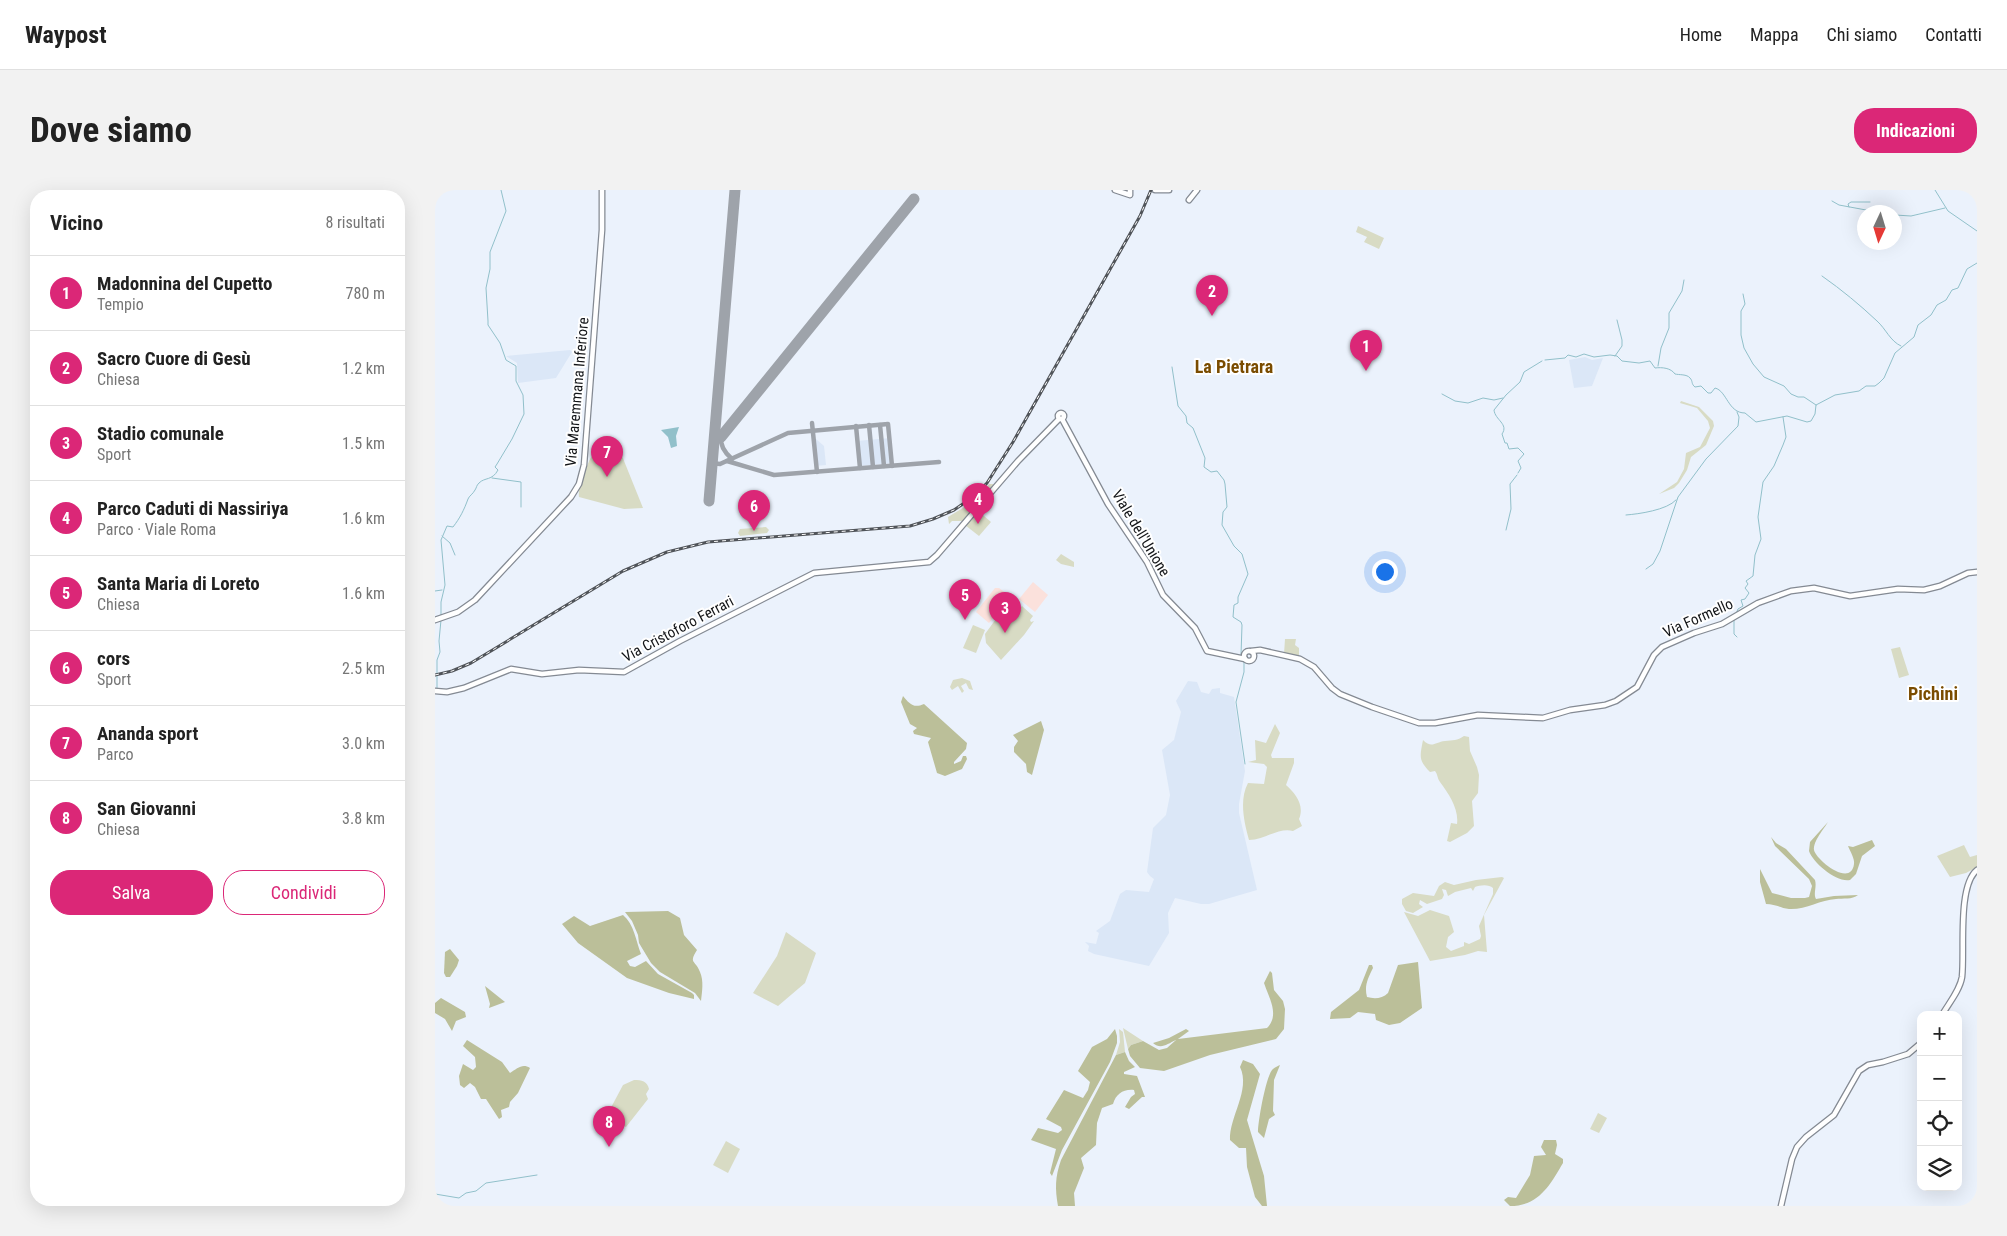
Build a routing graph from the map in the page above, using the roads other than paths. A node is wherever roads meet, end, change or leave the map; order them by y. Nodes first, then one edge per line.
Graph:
1 (602, 190) edge
2 (1115, 190) edge
3 (1130, 190) edge
4 (1155, 190) edge
5 (1169, 190) edge
6 (1197, 190) edge
7 (1189, 200) dead end
8 (930, 562) joint
9 (1977, 572) edge
10 (439, 619) edge
11 (1245, 653) junction
12 (1253, 654) junction
13 (1238, 656) junction
14 (1245, 659) junction
15 (436, 691) edge
16 (1977, 870) edge
17 (1944, 1011) edge
18 (1917, 1047) edge
19 (1781, 1206) edge

1 - 10 main road, Via Maremmana Inferiore
2 - 3 main road
4 - 5 main road
6 - 7 main road
8 - 13 main road, Viale dell'Unione
8 - 15 main road, Via Cristoforo Ferrari
9 - 12 main road, Via Formello
11 - 12 main road
11 - 13 main road
11 - 14 main road
12 - 14 main road
13 - 14 main road
16 - 17 main road
18 - 19 main road

